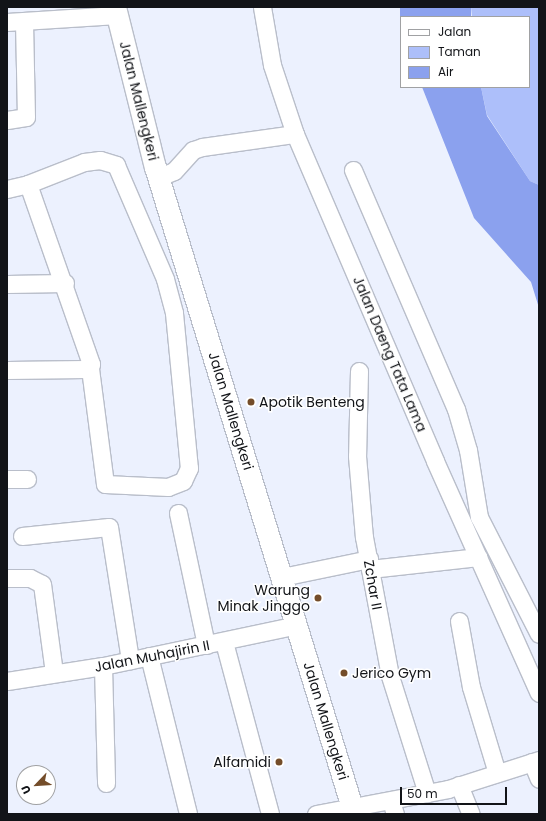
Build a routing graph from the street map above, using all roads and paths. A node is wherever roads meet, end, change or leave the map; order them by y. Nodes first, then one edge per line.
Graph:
1 (262, 7) edge
2 (116, 11) edge
3 (24, 21) junction
4 (7, 22) edge
5 (7, 120) edge
6 (296, 134) junction
7 (353, 170) dead end
8 (159, 177) junction
9 (28, 184) junction
10 (7, 189) edge
11 (191, 279) junction
12 (65, 283) junction
13 (7, 284) edge
14 (167, 288) junction
15 (90, 368) junction
16 (7, 370) edge
17 (359, 371) dead end
18 (7, 479) edge
19 (27, 480) dead end
20 (178, 513) dead end
21 (22, 536) dead end
22 (478, 557) junction
23 (369, 564) junction
24 (282, 577) junction
25 (7, 578) edge
26 (459, 621) dead end
27 (297, 626) junction
28 (539, 634) edge
29 (224, 642) junction
30 (206, 645) junction
31 (149, 656) junction
32 (130, 660) junction
33 (103, 666) junction
34 (54, 673) junction
35 (7, 681) edge
36 (539, 693) edge
37 (535, 761) edge
38 (497, 773) junction
39 (539, 779) edge
40 (106, 783) dead end
41 (459, 785) junction
42 (427, 794) junction
43 (393, 807) edge
44 (354, 811) edge
45 (188, 814) edge
46 (270, 814) edge
47 (316, 814) edge
48 (471, 814) edge

1 - 6 street, Jalan Daeng Tata Lama
2 - 3 street
2 - 8 main road, Jalan Mallengkeri
3 - 4 street
3 - 5 street
6 - 8 street
6 - 22 street, Jalan Daeng Tata Lama
7 - 28 street
8 - 11 main road, Jalan Mallengkeri
9 - 10 street
9 - 12 street
9 - 14 street
11 - 14 street
11 - 24 main road, Jalan Mallengkeri
12 - 13 street
12 - 15 street
14 - 15 street
15 - 16 street
17 - 23 street, Zchar II
18 - 19 street
20 - 30 street
21 - 32 street
22 - 23 street
22 - 36 street, Jalan Daeng Tata Lama
23 - 24 street
23 - 42 street, Zchar II
24 - 27 main road, Jalan Mallengkeri
25 - 34 street
26 - 38 street
27 - 29 street, Jalan Muhajirin II
27 - 44 main road, Jalan Mallengkeri
29 - 30 street, Jalan Muhajirin II
29 - 46 street
30 - 31 street, Jalan Muhajirin II
31 - 32 street, Jalan Muhajirin II
31 - 45 street
32 - 33 street, Jalan Muhajirin II
33 - 34 street, Jalan Muhajirin II
33 - 40 street
34 - 35 street, Jalan Muhajirin II
37 - 38 street
37 - 39 street
38 - 41 street
41 - 42 street
41 - 48 street
42 - 43 street
43 - 44 street
44 - 47 street

